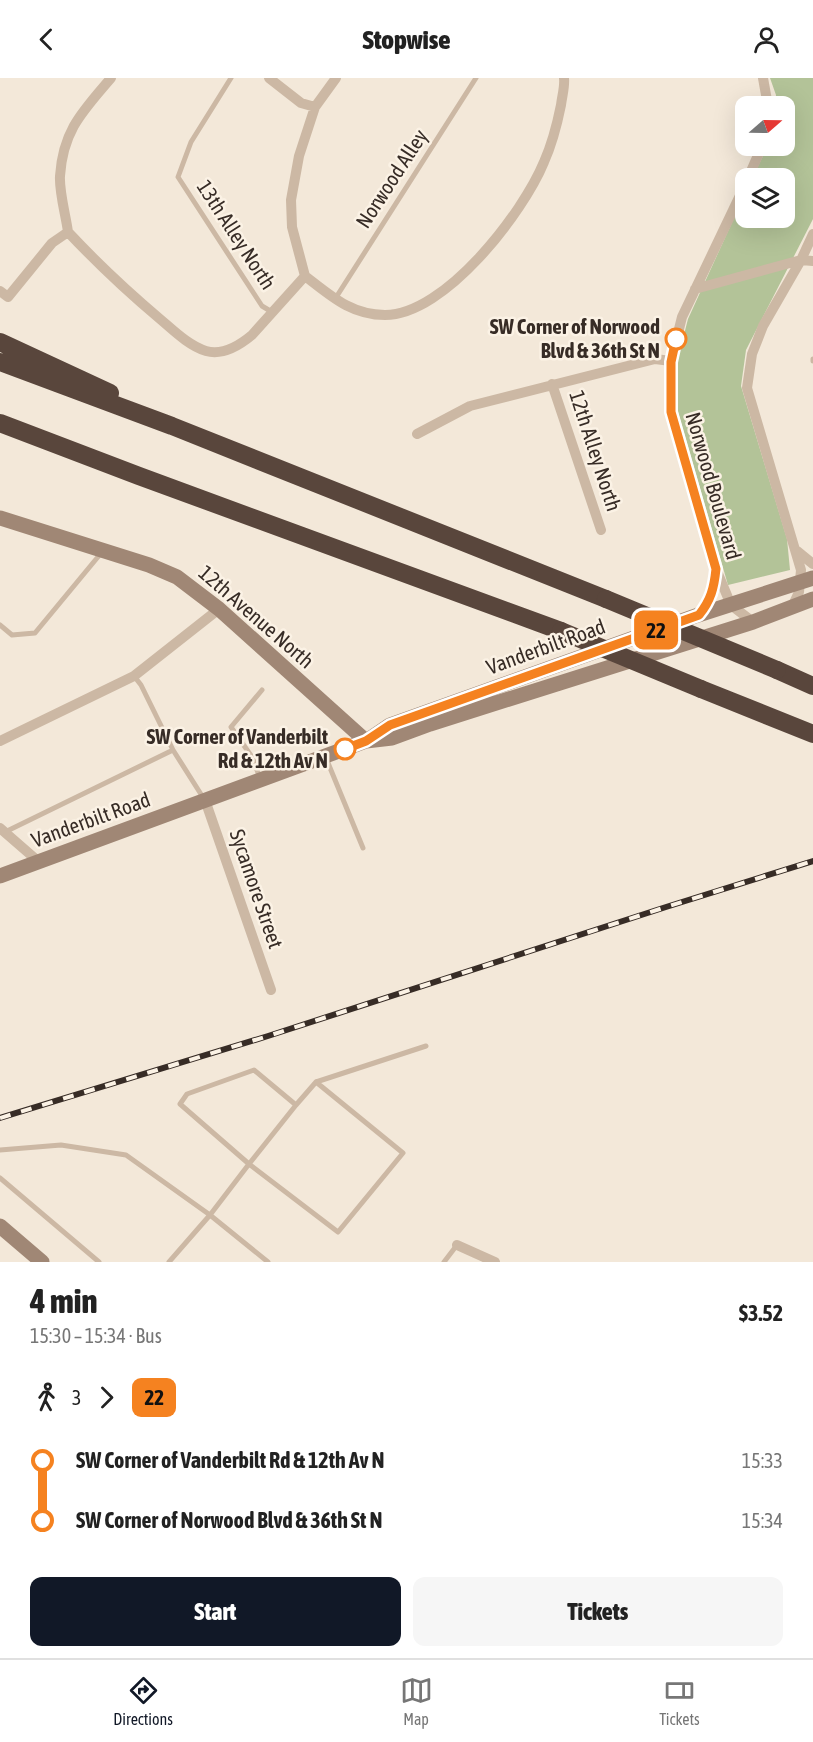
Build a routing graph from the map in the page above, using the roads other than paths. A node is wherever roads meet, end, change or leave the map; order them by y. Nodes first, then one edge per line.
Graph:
1 (111, 78) edge
2 (231, 78) edge
3 (269, 78) edge
4 (336, 78) edge
5 (476, 78) edge
6 (564, 78) edge
7 (763, 78) edge
8 (768, 96) edge
9 (315, 107) junction
10 (735, 207) edge
11 (68, 232) junction
12 (813, 234) edge
13 (801, 260) junction
14 (813, 261) edge
15 (305, 276) junction
16 (695, 289) junction
17 (4, 294) edge
18 (335, 299) junction
19 (272, 312) junction
20 (0, 342) edge
21 (671, 362) junction
22 (0, 363) edge
23 (552, 384) junction
24 (0, 423) edge
25 (172, 426) junction
26 (0, 434) edge
27 (417, 434) dead end
28 (139, 476) junction
29 (0, 518) edge
30 (600, 530) dead end
31 (103, 551) junction
32 (796, 551) junction
33 (813, 564) edge
34 (716, 569) junction
35 (807, 580) edge
36 (813, 599) edge
37 (731, 605) junction
38 (792, 607) junction
39 (219, 609) junction
40 (699, 615) junction
41 (753, 622) junction
42 (0, 625) edge
43 (134, 676) junction
44 (813, 686) edge
45 (261, 690) dead end
46 (813, 734) edge
47 (0, 741) edge
48 (366, 741) junction
49 (172, 750) junction
50 (325, 756) junction
51 (261, 780) junction
52 (205, 800) junction
53 (3, 830) edge
54 (363, 848) dead end
55 (39, 862) junction
56 (0, 876) edge
57 (271, 990) dead end
58 (426, 1046) dead end
59 (316, 1082) junction
60 (296, 1105) junction
61 (0, 1150) edge
62 (249, 1164) junction
63 (0, 1178) edge
64 (210, 1215) junction
65 (0, 1226) edge
66 (457, 1245) joint
67 (42, 1262) edge
68 (99, 1262) edge
69 (169, 1262) edge
70 (268, 1262) edge
71 (444, 1262) edge
72 (495, 1262) edge

1 - 11 street
2 - 19 lane, 13th Alley North
3 - 9 street
4 - 9 street
5 - 18 lane, Norwood Alley
6 - 18 street
7 - 8 street
9 - 15 street
10 - 16 street, Norwood Boulevard
11 - 17 street
11 - 19 street
12 - 13 street
13 - 14 street
13 - 16 street
13 - 32 street
15 - 18 street
15 - 19 street
16 - 21 street, Norwood Boulevard
20 - 25 highway
21 - 23 street
21 - 34 street, Norwood Boulevard
22 - 25 highway
23 - 27 street
23 - 30 street, 12th Alley North
24 - 28 highway
25 - 44 highway, bridge
26 - 28 highway
28 - 46 highway, bridge
29 - 31 street, 12th Avenue North
31 - 39 street, 12th Avenue North
31 - 42 lane
32 - 33 street
32 - 35 street
34 - 37 street, Norwood Boulevard
34 - 40 street
35 - 37 street, Vanderbilt Road
35 - 38 street
36 - 38 street, Vanderbilt Road
37 - 40 street, Vanderbilt Road
37 - 41 street, Norwood Boulevard
38 - 41 street, Vanderbilt Road
39 - 43 street
39 - 48 street, 12th Avenue North
40 - 48 street, Vanderbilt Road
41 - 48 street, Vanderbilt Road
43 - 47 street
43 - 49 lane
45 - 51 lane
48 - 50 street, Vanderbilt Road
49 - 52 lane
49 - 53 lane
50 - 51 street, Vanderbilt Road
50 - 54 lane
51 - 52 street, Vanderbilt Road
52 - 55 street, Vanderbilt Road
52 - 57 street, Sycamore Street
53 - 55 street
55 - 56 street, Vanderbilt Road
58 - 59 lane
59 - 60 lane
59 - 62 lane
60 - 62 lane
60 - 62 lane
61 - 64 lane
62 - 64 lane
63 - 68 lane
64 - 69 lane
64 - 70 lane
65 - 67 street
66 - 71 lane
66 - 72 street

